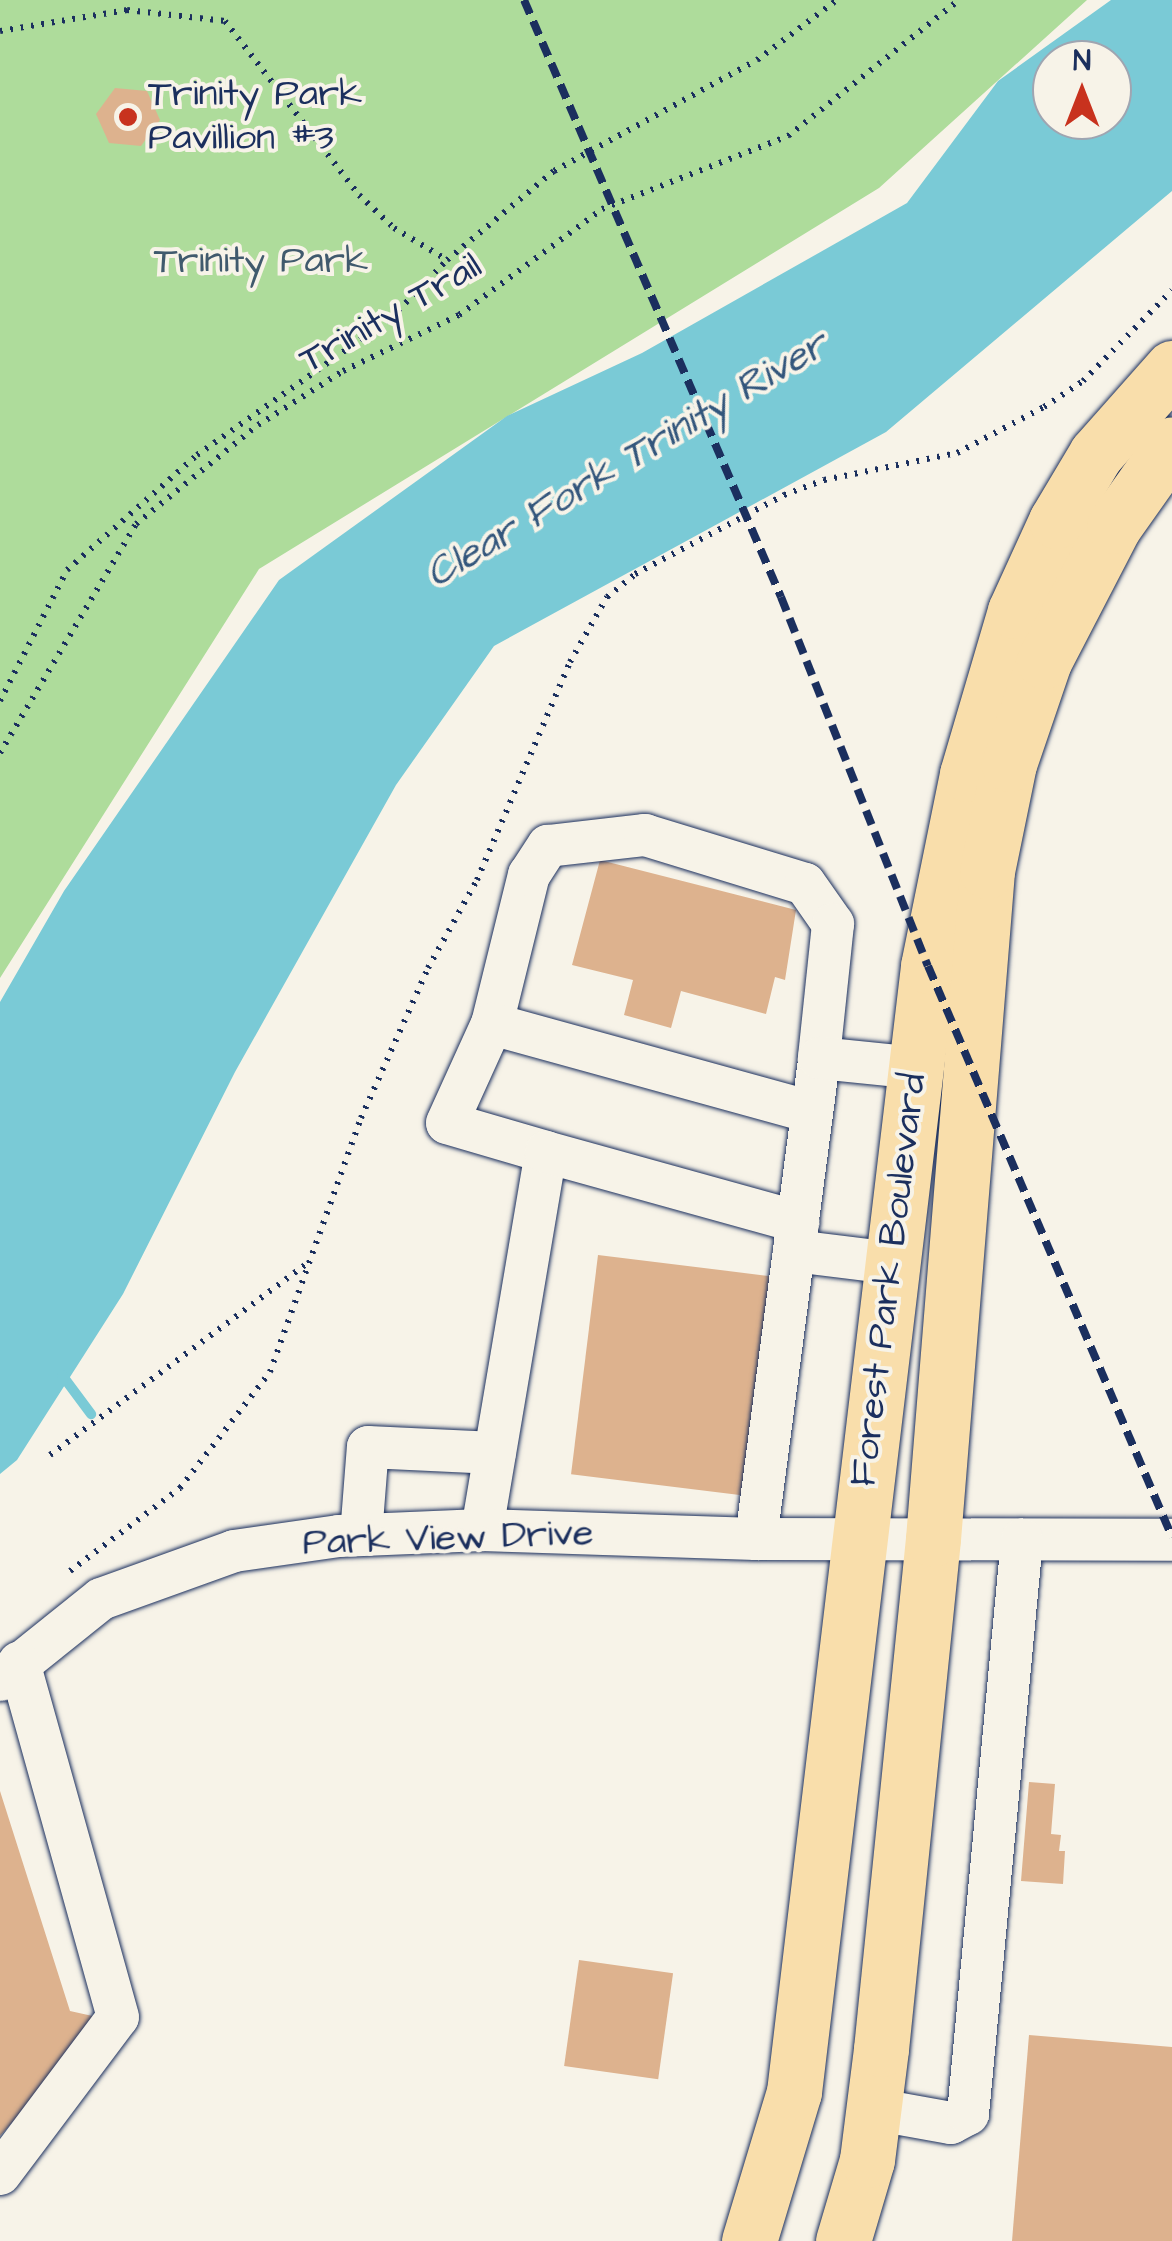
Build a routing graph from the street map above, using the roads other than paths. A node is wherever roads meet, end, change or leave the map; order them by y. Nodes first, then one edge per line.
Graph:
1 (1172, 368) edge
2 (1172, 444) edge
3 (492, 1024) junction
4 (819, 1058) junction
5 (917, 1068) junction
6 (812, 1112) junction
7 (546, 1152) junction
8 (796, 1236) junction
9 (892, 1263) junction
10 (495, 1453) junction
11 (482, 1530) junction
12 (361, 1535) junction
13 (856, 1538) junction
14 (756, 1539) junction
15 (933, 1539) junction
16 (1022, 1540) junction
17 (1172, 1540) edge
18 (10, 1672) edge
19 (794, 2092) junction
20 (873, 2109) junction
21 (0, 2174) edge
22 (748, 2241) edge
23 (843, 2241) edge

1 - 5 main road, Forest Park Boulevard
2 - 15 main road, Forest Park Boulevard
3 - 4 street
3 - 6 street
3 - 7 street
4 - 5 street
4 - 6 street
5 - 9 main road, Forest Park Boulevard
6 - 8 street
7 - 8 street
7 - 10 street
8 - 9 street
8 - 14 street
9 - 13 main road, Forest Park Boulevard
10 - 11 street
10 - 12 street
11 - 12 street, Park View Drive
11 - 14 street, Park View Drive
12 - 18 street, Park View Drive
13 - 14 street, Park View Drive
13 - 15 street, Park View Drive
13 - 19 main road, Forest Park Boulevard
15 - 16 street, Park View Drive
15 - 20 main road, Forest Park Boulevard
16 - 17 street, Park View Drive
16 - 20 street
18 - 21 street
19 - 20 main road
19 - 22 main road, Forest Park Boulevard
20 - 23 main road, Forest Park Boulevard

